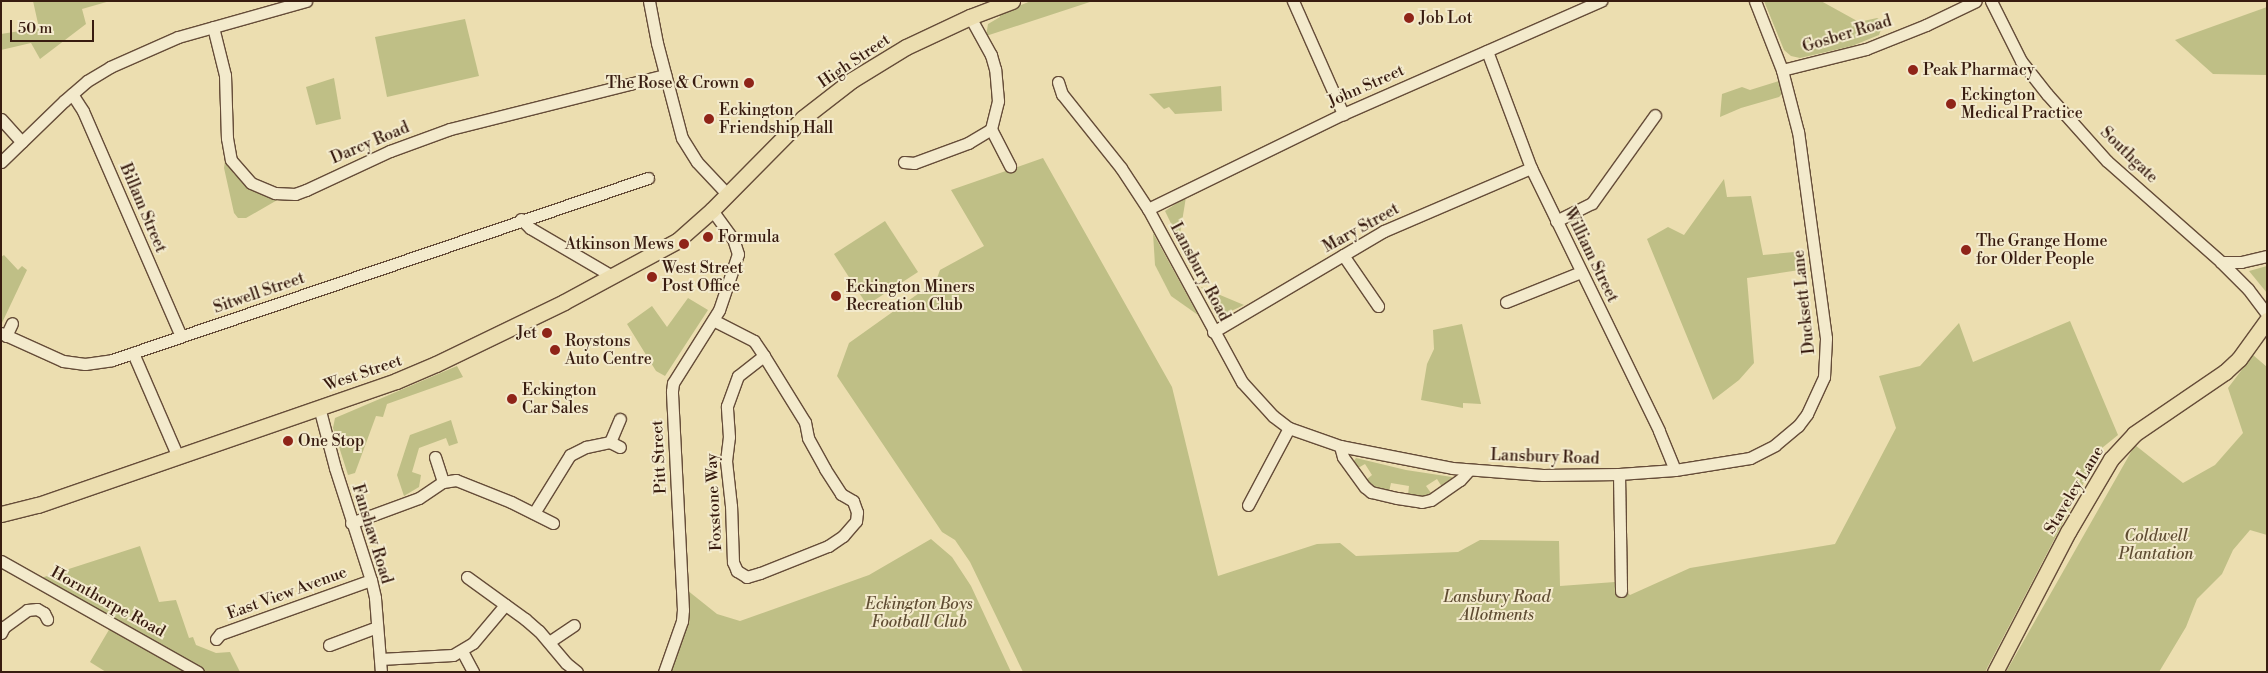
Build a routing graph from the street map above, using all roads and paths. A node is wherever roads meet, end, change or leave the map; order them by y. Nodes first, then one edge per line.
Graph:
1 (306, 1) edge
2 (649, 1) edge
3 (1012, 1) edge
4 (1293, 1) edge
5 (1602, 1) edge
6 (1755, 1) edge
7 (1976, 1) edge
8 (1991, 1) edge
9 (970, 17) junction
10 (213, 27) junction
11 (1487, 51) junction
12 (1782, 70) junction
13 (665, 75) junction
14 (1058, 82) dead end
15 (72, 94) junction
16 (1343, 114) junction
17 (1655, 115) dead end
18 (1, 119) edge
19 (992, 129) junction
20 (22, 142) junction
21 (1, 162) edge
22 (904, 162) dead end
23 (1010, 166) dead end
24 (1532, 168) junction
25 (648, 178) dead end
26 (727, 194) junction
27 (1148, 209) junction
28 (712, 210) junction
29 (522, 219) junction
30 (1556, 221) junction
31 (1343, 255) junction
32 (2267, 256) edge
33 (2221, 262) junction
34 (1581, 272) junction
35 (612, 276) junction
36 (1506, 302) dead end
37 (1378, 306) dead end
38 (2267, 314) edge
39 (713, 320) junction
40 (2267, 320) edge
41 (12, 323) dead end
42 (1214, 332) junction
43 (4, 334) edge
44 (181, 336) junction
45 (133, 352) junction
46 (764, 356) junction
47 (318, 407) junction
48 (620, 418) dead end
49 (1289, 428) junction
50 (1340, 446) junction
51 (178, 458) junction
52 (435, 458) dead end
53 (1469, 470) junction
54 (1675, 470) junction
55 (1619, 474) junction
56 (443, 482) junction
57 (1248, 505) dead end
58 (534, 513) junction
59 (1, 514) edge
60 (351, 522) junction
61 (553, 523) dead end
62 (1, 561) edge
63 (467, 577) dead end
64 (371, 580) junction
65 (1621, 591) dead end
66 (504, 605) junction
67 (47, 620) dead end
68 (574, 625) dead end
69 (378, 627) junction
70 (1, 633) edge
71 (216, 638) dead end
72 (549, 642) junction
73 (329, 645) dead end
74 (462, 652) junction
75 (380, 658) junction
76 (198, 672) edge
77 (382, 672) edge
78 (473, 672) edge
79 (578, 672) edge
80 (664, 672) edge
81 (1995, 672) edge

1 - 10 street
2 - 13 street
3 - 9 main road, High Street
4 - 16 street
5 - 11 street, John Street
6 - 12 street, Ducksett Lane
7 - 12 street, Gosber Road
8 - 33 street, Southgate
9 - 19 street
9 - 26 main road, High Street
10 - 13 street, Darcy Road
10 - 15 street
11 - 16 street, John Street
11 - 24 street, William Street
12 - 54 street, Ducksett Lane
13 - 26 street
14 - 27 street, Lansbury Road
15 - 20 street
15 - 44 street, Billam Street
16 - 27 street, John Street
17 - 30 street
18 - 20 street
19 - 22 street
19 - 23 street
20 - 21 street
24 - 30 street, William Street
24 - 31 street, Mary Street
25 - 29 street, Sitwell Street
26 - 28 main road, High Street
27 - 42 street, Lansbury Road
28 - 35 main road, West Street
28 - 39 street, Pitt Street
29 - 35 street
29 - 44 street, Sitwell Street
30 - 34 street, William Street
31 - 37 street
31 - 42 street, Mary Street
32 - 33 street
33 - 38 street, Southgate
34 - 36 street
34 - 54 street, William Street
35 - 47 main road, West Street
39 - 46 street, Foxstone Way
39 - 80 street, Pitt Street
40 - 81 main road, Staveley Lane
41 - 43 street, Sitwell Street
42 - 49 street, Lansbury Road
43 - 45 street, Sitwell Street
44 - 45 street, Sitwell Street
45 - 51 street
46 - 46 street, Foxstone Way
47 - 51 main road, West Street
47 - 60 street, Fanshaw Road
48 - 58 street
49 - 50 street, Lansbury Road
49 - 57 street
50 - 53 street, Lansbury Road
50 - 53 street, Lansbury Road
51 - 59 main road, West Street
52 - 56 street
53 - 55 street, Lansbury Road
54 - 55 street, Ducksett Lane
55 - 65 street
56 - 58 street
56 - 60 street
58 - 61 street
60 - 64 street, Fanshaw Road
62 - 76 street, Hornthorpe Road
63 - 66 street
64 - 69 street, Fanshaw Road
64 - 71 street, East View Avenue
66 - 72 street
66 - 74 street
67 - 70 street
68 - 72 street
69 - 73 street
69 - 75 street, Fanshaw Road
72 - 79 street
74 - 75 street
74 - 78 street
75 - 77 street, Fanshaw Road

